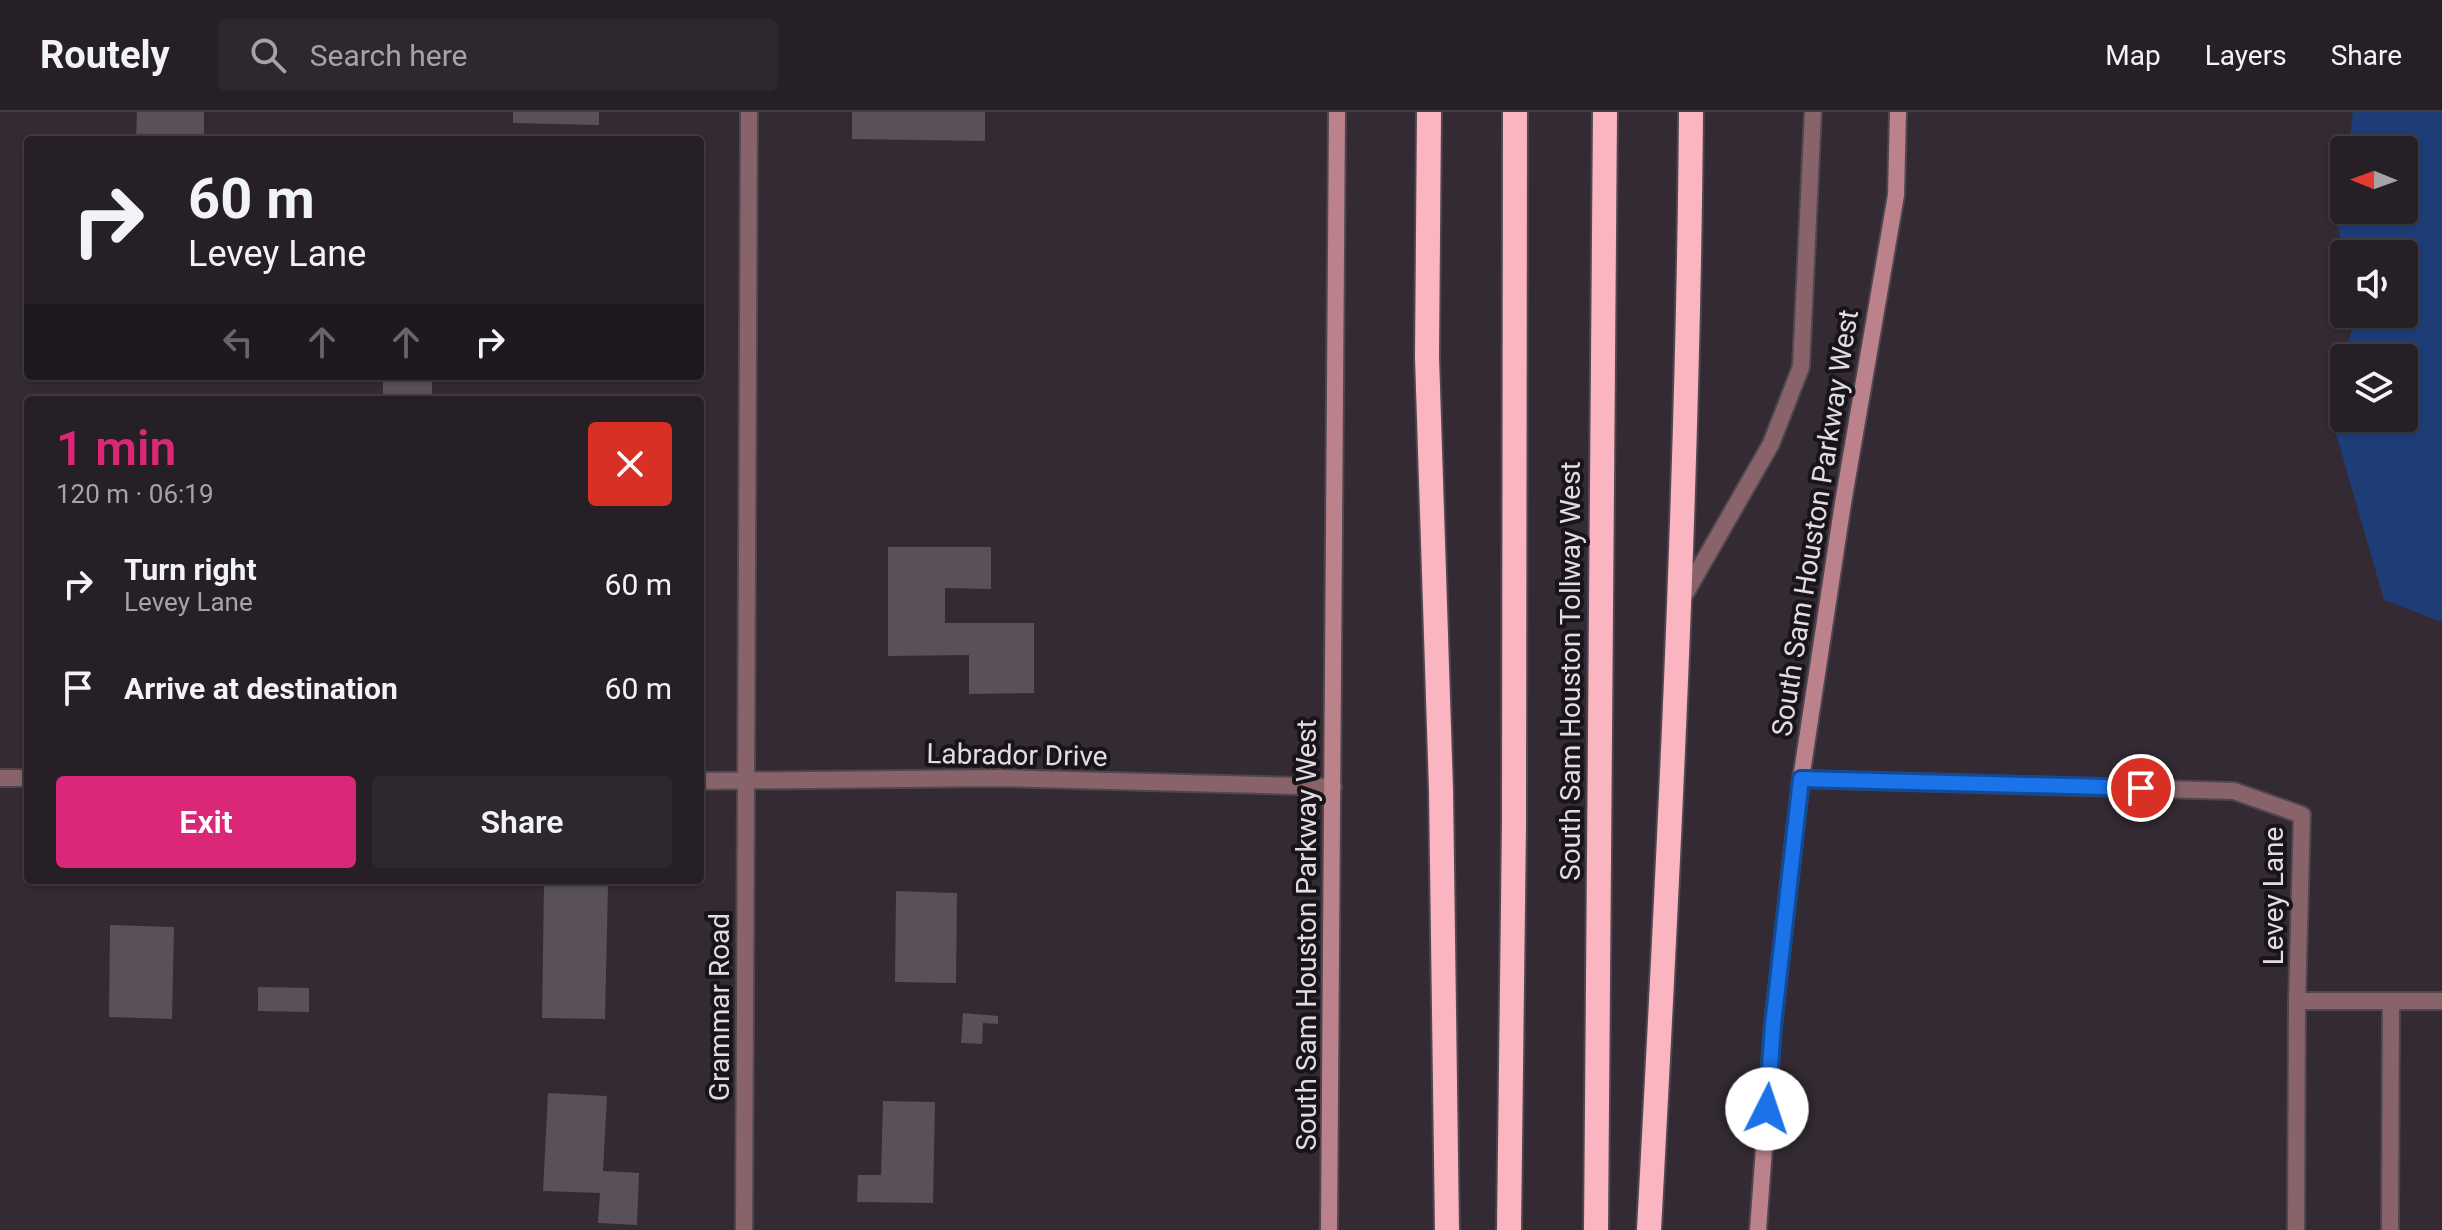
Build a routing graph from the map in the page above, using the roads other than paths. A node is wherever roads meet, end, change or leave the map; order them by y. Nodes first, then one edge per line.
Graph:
1 (749, 112) edge
2 (1337, 112) edge
3 (1429, 112) edge
4 (1515, 112) edge
5 (1605, 112) edge
6 (1691, 112) edge
7 (1813, 112) edge
8 (1898, 112) edge
9 (1678, 606) junction
10 (0, 778) edge
11 (24, 778) edge
12 (1801, 779) junction
13 (704, 781) edge
14 (746, 781) junction
15 (1333, 787) junction
16 (2297, 1001) junction
17 (2391, 1001) junction
18 (2442, 1001) edge
19 (744, 1230) edge
20 (1329, 1230) edge
21 (1447, 1230) edge
22 (1509, 1230) edge
23 (1596, 1230) edge
24 (1649, 1230) edge
25 (1758, 1230) edge
26 (2296, 1230) edge
27 (2390, 1230) edge

1 - 14 street, Grammar Road
2 - 15 main road, South Sam Houston Parkway West
3 - 21 highway
4 - 22 highway, South Sam Houston Tollway West
5 - 23 highway, South Sam Houston Tollway West
6 - 9 highway
7 - 9 street
8 - 12 main road, South Sam Houston Parkway West
9 - 24 highway
10 - 11 street
12 - 16 street, Levey Lane
12 - 25 main road, South Sam Houston Parkway West
13 - 14 street, Labrador Drive
14 - 15 street, Labrador Drive
14 - 19 street, Grammar Road
15 - 20 main road, South Sam Houston Parkway West
16 - 17 street
16 - 26 street
17 - 18 street
17 - 27 street

